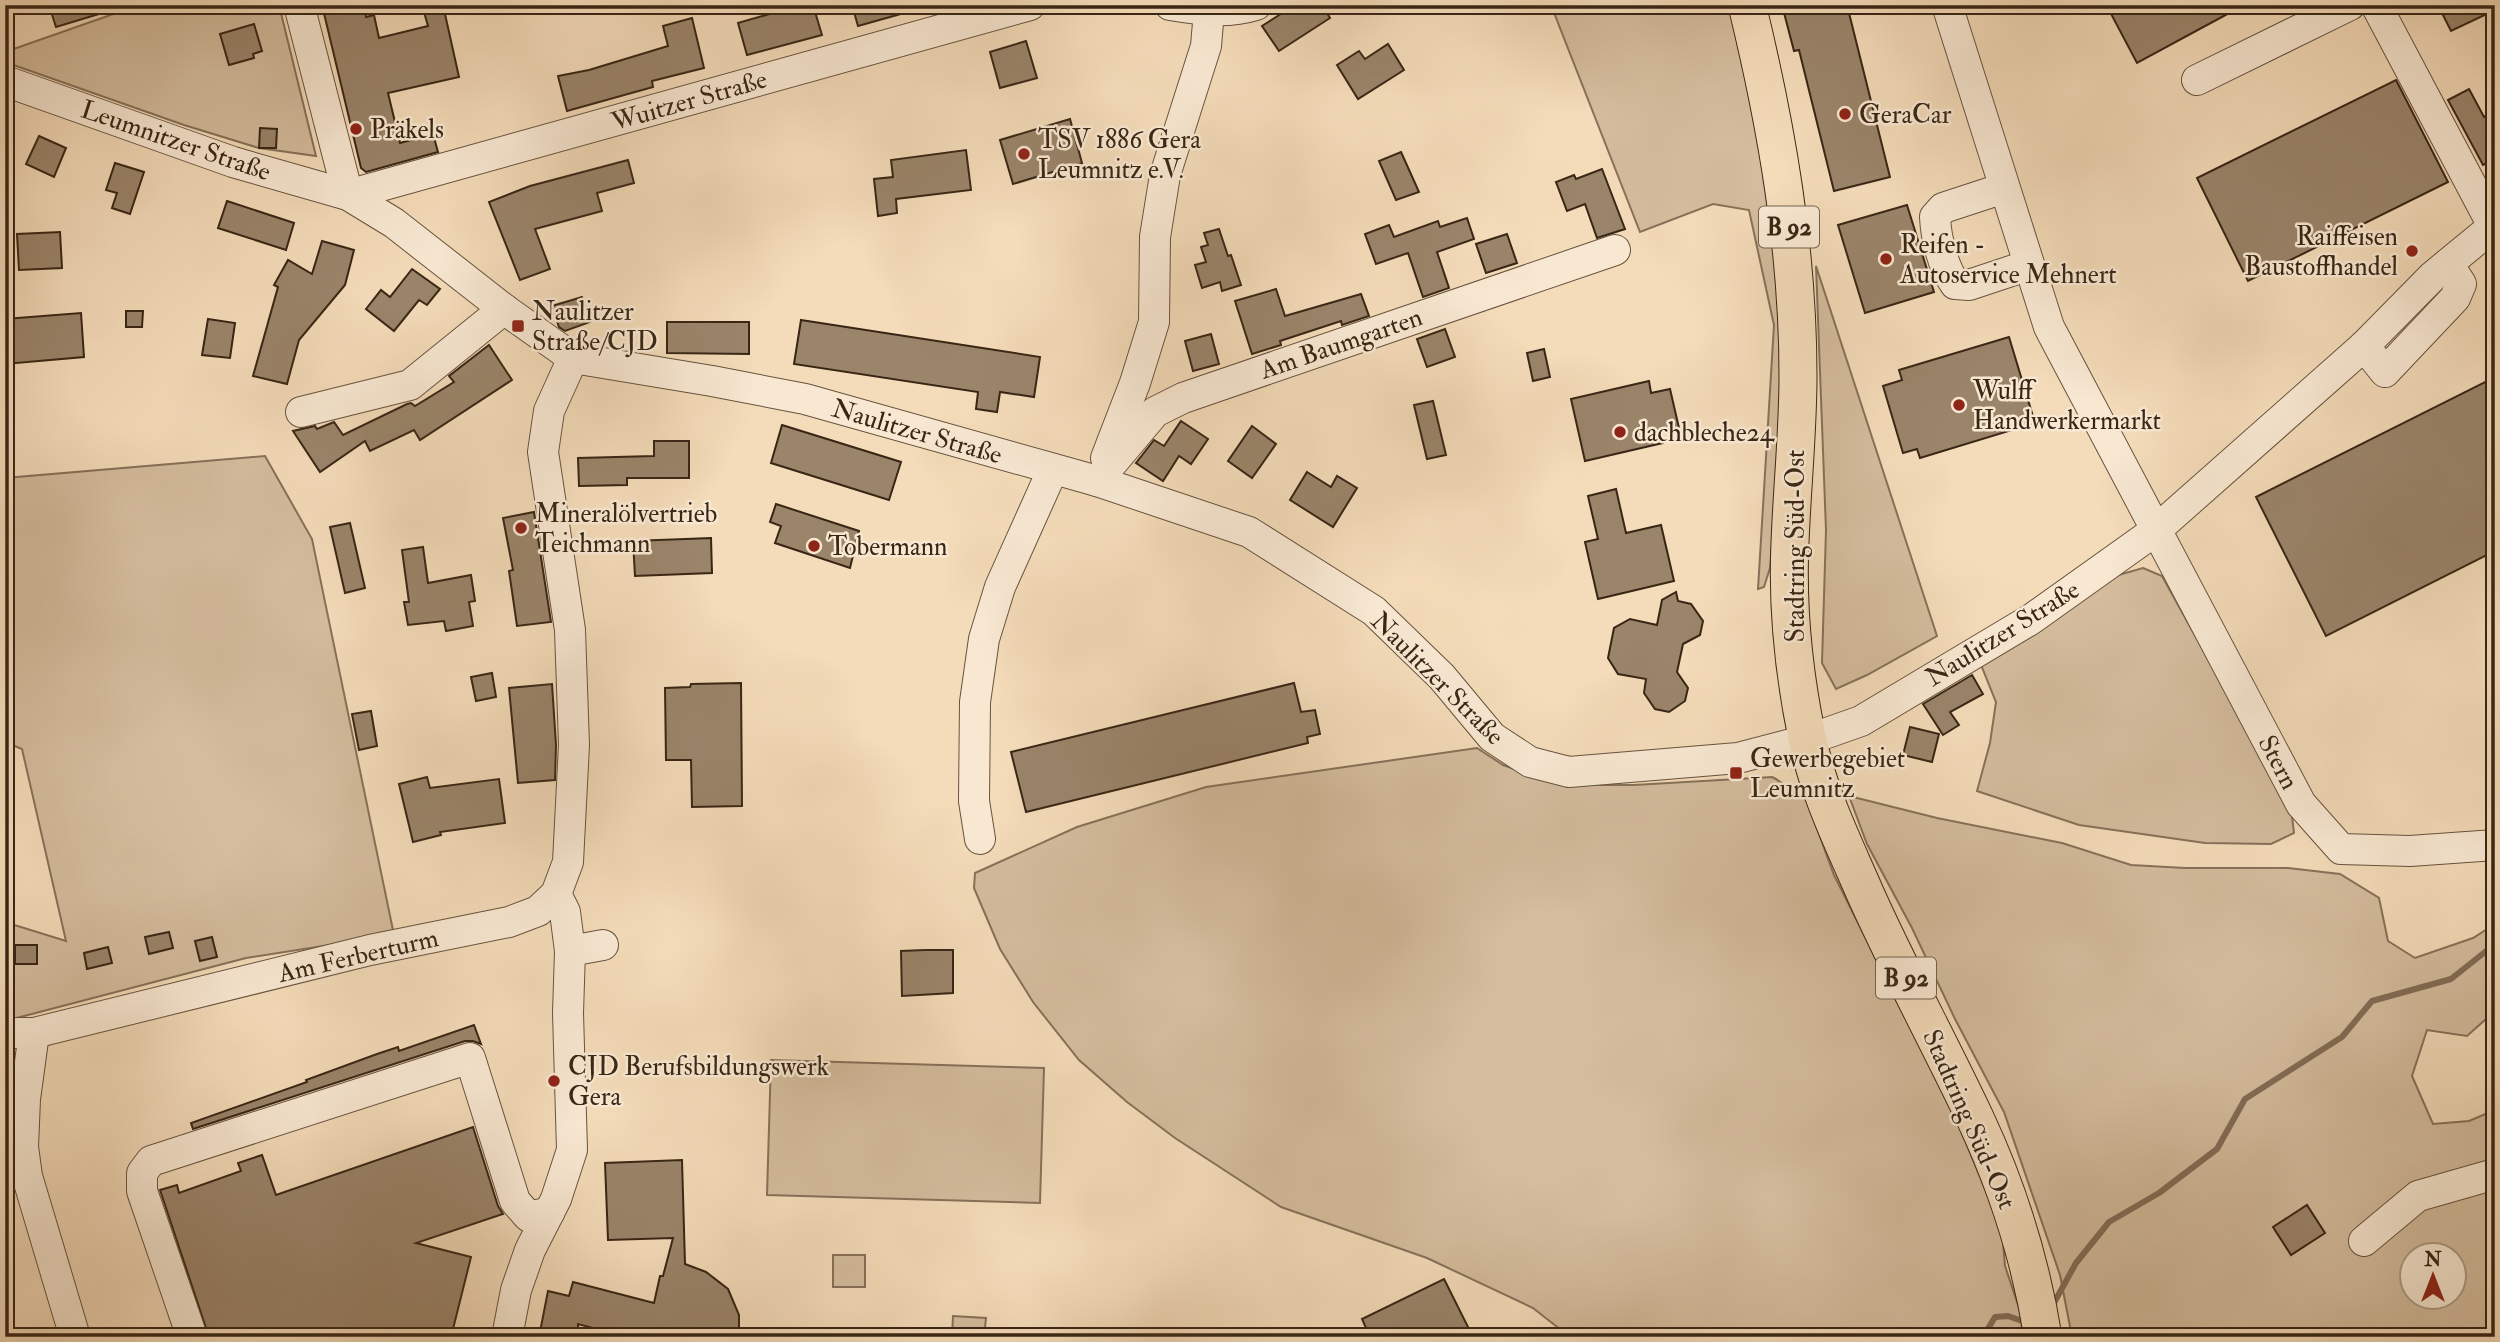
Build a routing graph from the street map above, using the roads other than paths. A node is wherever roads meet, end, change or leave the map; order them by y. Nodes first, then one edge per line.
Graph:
1 (299, 5) edge
2 (1030, 5) edge
3 (1170, 5) edge
4 (1256, 5) edge
5 (1747, 5) edge
6 (1947, 5) edge
7 (2350, 5) edge
8 (2376, 5) edge
9 (1209, 11) junction
10 (2197, 80) dead end
11 (5, 81) edge
12 (2004, 188) junction
13 (348, 195) junction
14 (2494, 225) edge
15 (1615, 250) dead end
16 (2029, 265) junction
17 (504, 309) junction
18 (573, 358) junction
19 (301, 412) dead end
20 (1053, 469) junction
21 (1097, 481) junction
22 (2155, 531) junction
23 (1808, 740) junction
24 (980, 839) dead end
25 (2495, 845) edge
26 (556, 894) junction
27 (603, 945) dead end
28 (570, 951) junction
29 (20, 1033) edge
30 (2495, 1174) edge
31 (549, 1213) junction
32 (2364, 1241) dead end
33 (75, 1337) edge
34 (192, 1337) edge
35 (507, 1337) edge
36 (2043, 1337) edge

1 - 13 street
2 - 13 street, Wuitzer Straße
3 - 9 street
4 - 9 street
5 - 23 main road, Stadtring Süd-Ost / B 92
6 - 12 street
7 - 10 street
8 - 14 street
9 - 21 street
11 - 13 street, Leumnitzer Straße
12 - 16 street
12 - 16 street
13 - 17 street, Naulitzer Straße
14 - 22 street, Naulitzer Straße
15 - 21 street, Am Baumgarten
16 - 22 street
17 - 18 street, Naulitzer Straße
17 - 19 street
18 - 20 street, Naulitzer Straße
18 - 26 street
20 - 21 street, Naulitzer Straße
20 - 24 street
21 - 23 street, Naulitzer Straße
22 - 23 street, Naulitzer Straße
22 - 25 street, Stern
23 - 36 main road, Stadtring Süd-Ost / B 92
26 - 28 street
26 - 29 street, Am Ferberturm
27 - 28 street
28 - 31 street
29 - 33 street
30 - 32 street
31 - 34 street
31 - 35 street

